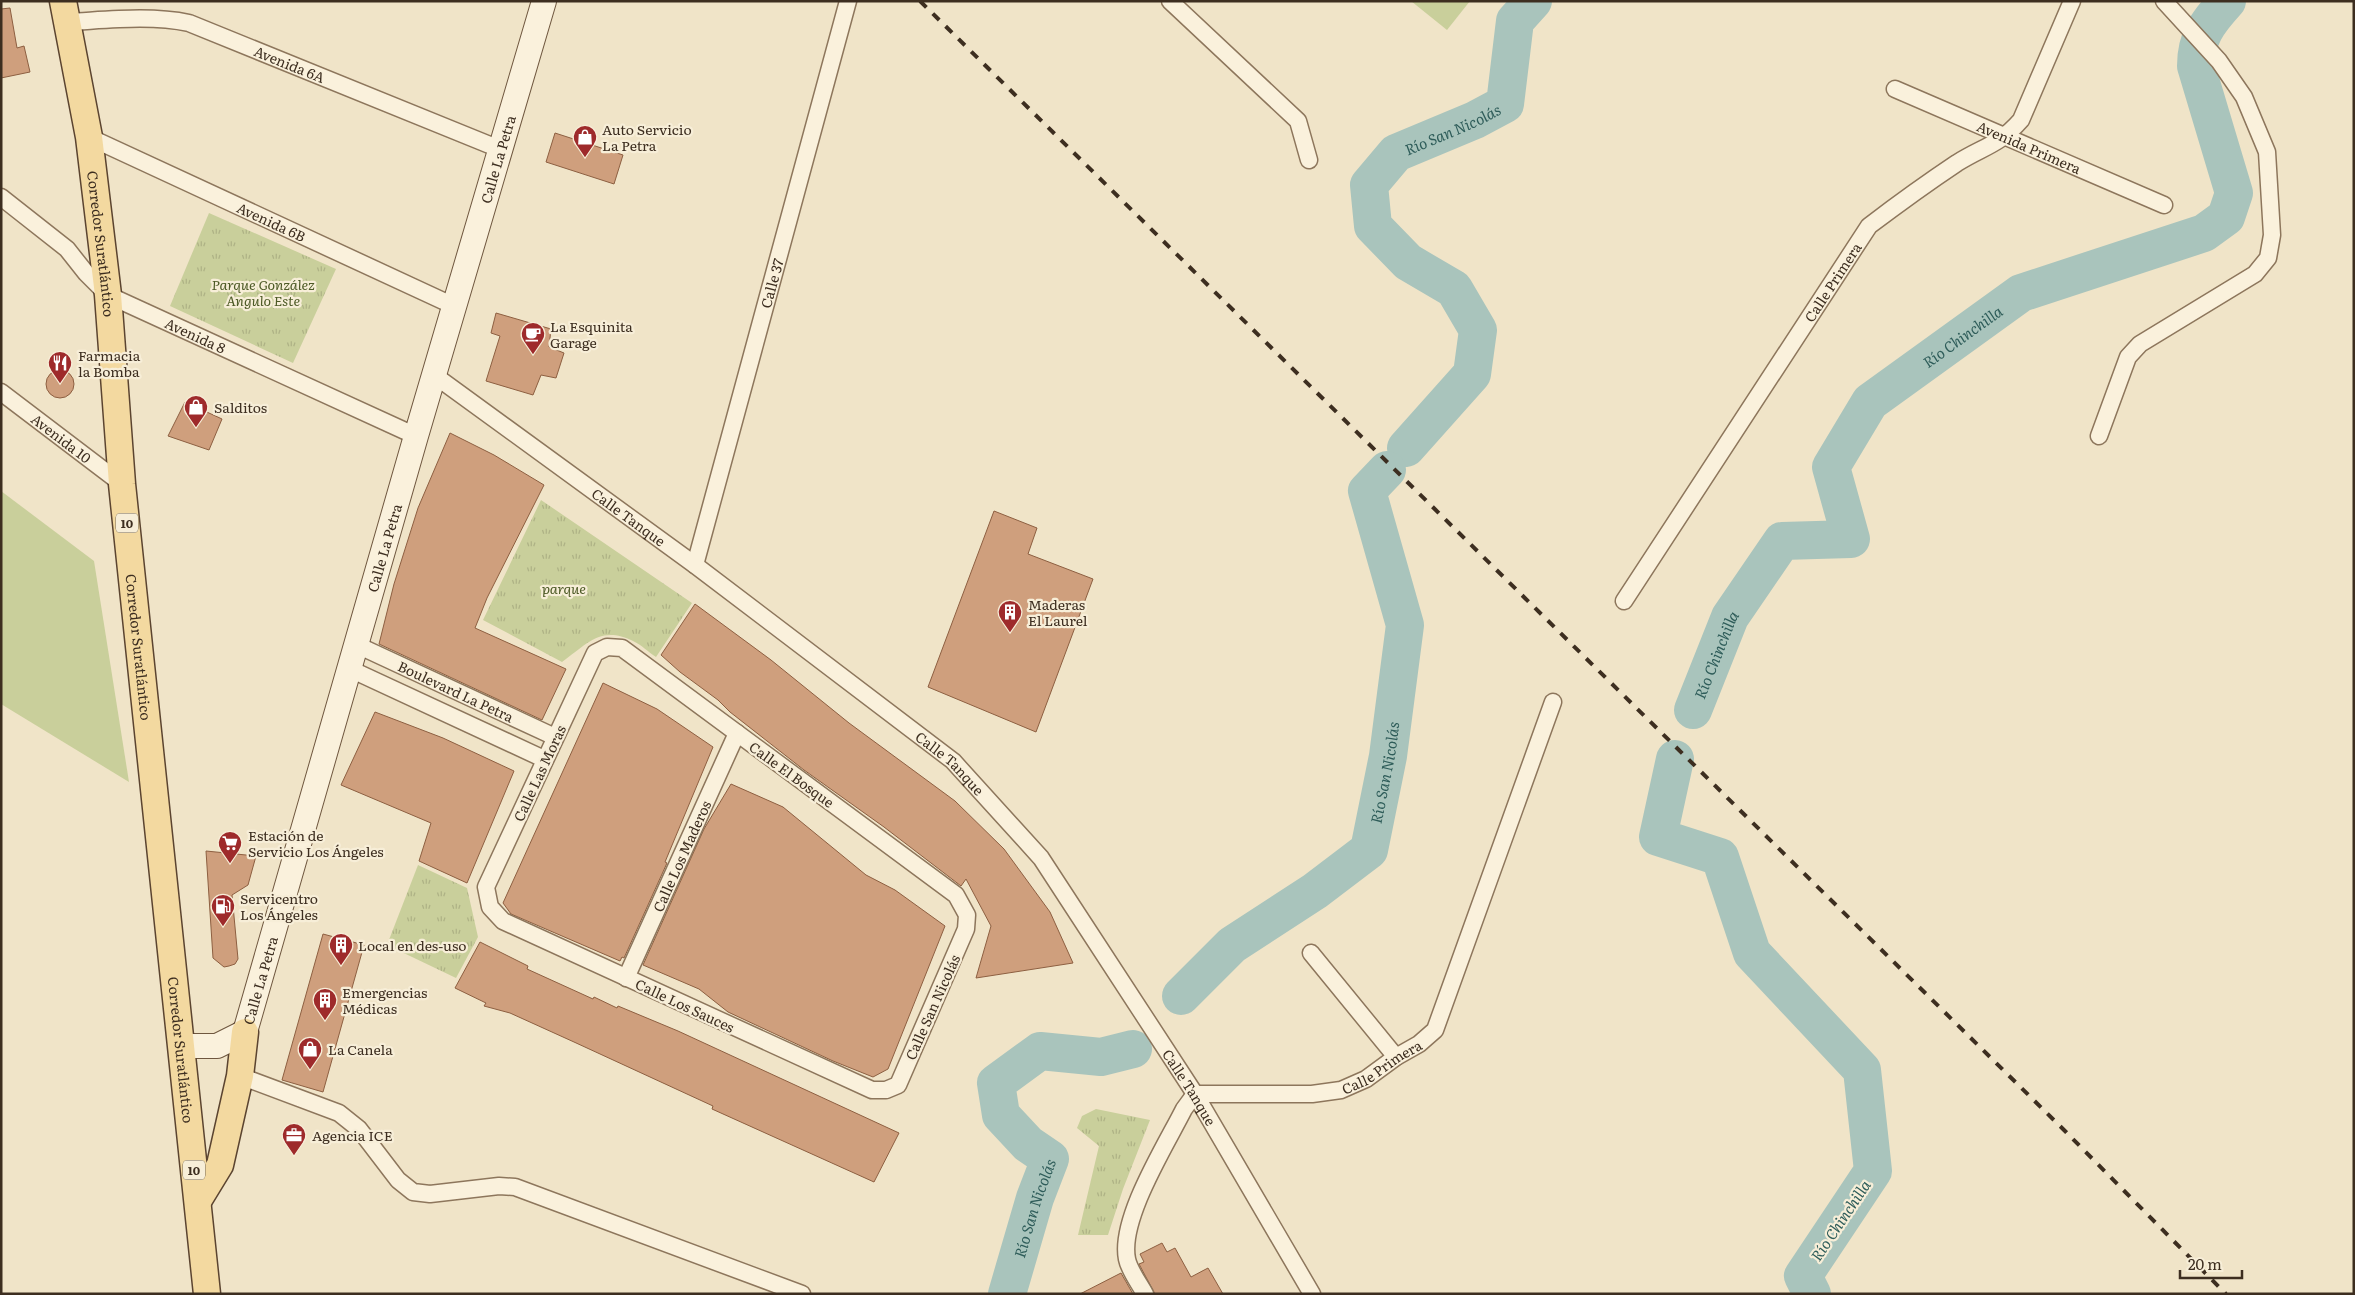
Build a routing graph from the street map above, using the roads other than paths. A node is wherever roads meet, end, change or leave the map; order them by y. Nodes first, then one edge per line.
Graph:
1 (544, 1) edge
2 (848, 1) edge
3 (1170, 1) edge
4 (2072, 1) edge
5 (2164, 1) edge
6 (66, 12) edge
7 (1895, 89) dead end
8 (2007, 136) junction
9 (89, 137) junction
10 (502, 150) junction
11 (1309, 160) dead end
12 (1, 197) edge
13 (2164, 205) dead end
14 (108, 295) junction
15 (454, 306) junction
16 (434, 375) junction
17 (1, 392) edge
18 (416, 436) junction
19 (2099, 436) dead end
20 (122, 484) junction
21 (695, 565) junction
22 (1624, 601) dead end
23 (357, 645) junction
24 (607, 647) joint
25 (350, 669) junction
26 (1553, 702) dead end
27 (736, 733) junction
28 (555, 737) junction
29 (544, 759) junction
30 (490, 907) joint
31 (967, 915) joint
32 (1311, 953) dead end
33 (626, 978) junction
34 (245, 1032) junction
35 (182, 1046) junction
36 (1396, 1057) junction
37 (240, 1076) junction
38 (886, 1090) joint
39 (1195, 1094) junction
40 (198, 1201) junction
41 (207, 1294) edge
42 (802, 1294) edge
43 (1145, 1294) edge
44 (1312, 1294) edge

1 - 10 street, Calle La Petra
2 - 21 street, Calle 37
3 - 11 street
4 - 8 street, Calle Primera
5 - 19 street
6 - 9 main road, Corredor Suratlántico / 10
6 - 10 street, Avenida 6A
7 - 8 street, Avenida Primera
8 - 13 street, Avenida Primera
8 - 22 street, Calle Primera
9 - 14 main road, Corredor Suratlántico / 10
9 - 15 street, Avenida 6B
10 - 15 street, Calle La Petra
12 - 14 street, Avenida 8
14 - 18 street, Avenida 8
14 - 20 main road, Corredor Suratlántico / 10
15 - 16 street, Calle La Petra
16 - 18 street, Calle La Petra
16 - 21 street, Calle Tanque
17 - 20 street, Avenida 10
18 - 23 street, Calle La Petra
20 - 35 main road, Corredor Suratlántico / 10
21 - 39 street, Calle Tanque
23 - 25 street, Calle La Petra
23 - 28 street, Boulevard La Petra
24 - 27 street, Calle El Bosque
24 - 28 street, Calle Las Moras
25 - 29 street, Boulevard La Petra
25 - 34 street, Calle La Petra
26 - 36 street, Calle Primera
27 - 31 street, Calle El Bosque
27 - 33 street, Calle Los Maderos
28 - 29 street, Calle Las Moras
29 - 30 street, Calle Las Moras
30 - 33 street, Calle Los Sauces
31 - 38 street, Calle San Nicolás
32 - 36 street
33 - 38 street, Calle Los Sauces
34 - 35 street, Calle La Petra
34 - 37 main road
35 - 40 main road, Corredor Suratlántico / 10
36 - 39 street, Calle Primera
37 - 40 main road
37 - 42 street
39 - 43 street
39 - 44 street, Calle Tanque
40 - 41 main road, Corredor Suratlántico / 10

